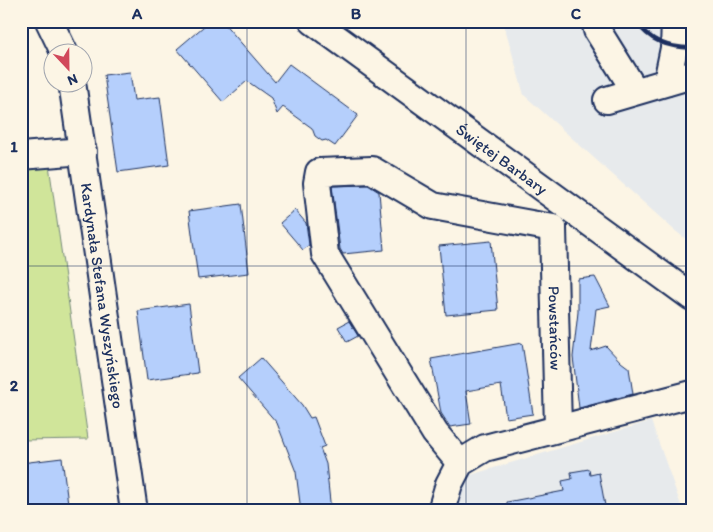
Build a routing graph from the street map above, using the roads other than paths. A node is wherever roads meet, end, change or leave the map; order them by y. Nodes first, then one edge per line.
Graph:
1 (49, 21) edge
2 (313, 21) edge
3 (595, 21) edge
4 (675, 21) edge
5 (683, 21) edge
6 (692, 26) edge
7 (59, 42) edge
8 (680, 78) edge
9 (74, 92) edge
10 (635, 92) junction
11 (607, 100) dead end
12 (84, 151) junction
13 (21, 156) edge
14 (570, 207) junction
15 (553, 228) junction
16 (692, 296) edge
17 (692, 394) edge
18 (558, 428) junction
19 (460, 463) junction
20 (134, 511) edge
21 (442, 511) edge

1 - 7 street
2 - 14 street, Świętej Barbary
3 - 10 street
4 - 8 street
5 - 6 street
8 - 10 street
9 - 12 street, Kardynała Stefana Wyszyńskiego
10 - 11 street
12 - 13 street
12 - 20 street, Kardynała Stefana Wyszyńskiego
14 - 15 street
14 - 16 street, Świętej Barbary
15 - 18 street, Powstańców
15 - 19 street
17 - 18 street
18 - 19 street
19 - 21 street

